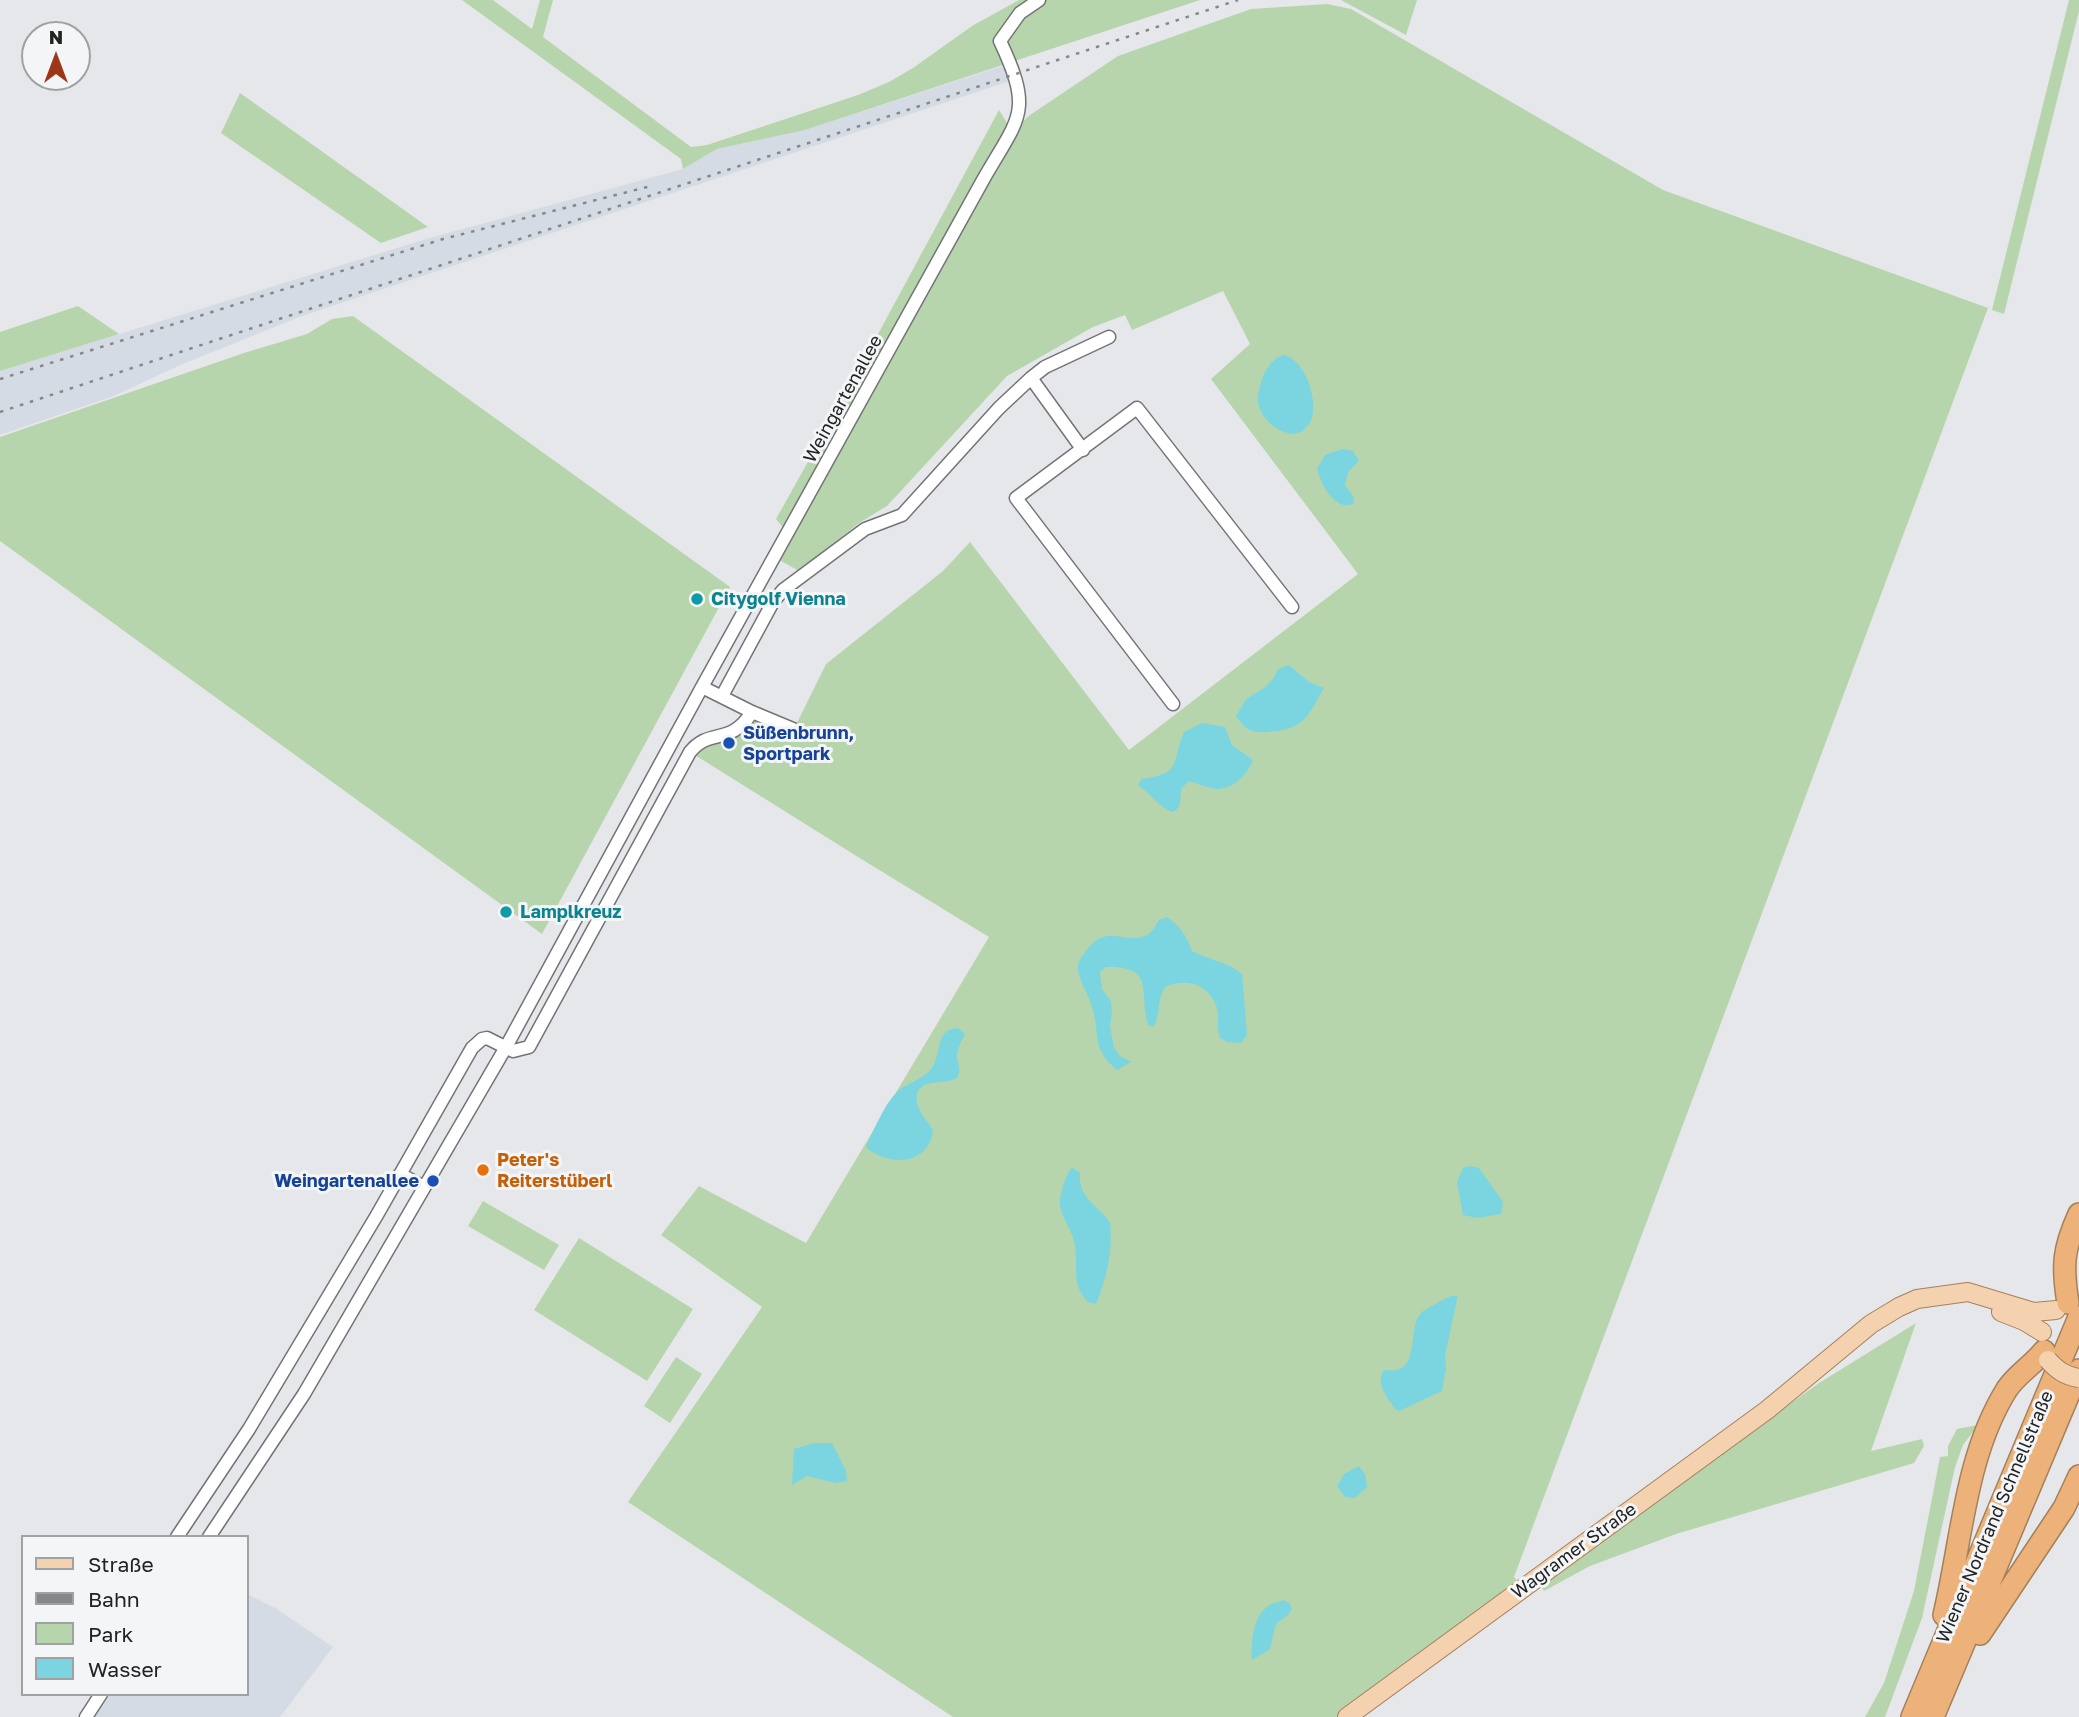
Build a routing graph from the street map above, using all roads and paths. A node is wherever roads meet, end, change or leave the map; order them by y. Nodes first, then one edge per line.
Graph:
1 (1039, 0) edge
2 (1110, 337) dead end
3 (1031, 378) junction
4 (1083, 450) junction
5 (1292, 607) dead end
6 (702, 687) junction
7 (722, 696) junction
8 (1173, 704) dead end
9 (752, 712) junction
10 (800, 732) dead end
11 (553, 959) junction
12 (571, 970) junction
13 (506, 1047) junction
14 (400, 1174) junction
15 (424, 1188) junction
16 (2079, 1214) edge
17 (1999, 1306) junction
18 (2071, 1307) edge
19 (2045, 1348) junction
20 (2079, 1370) edge
21 (2079, 1378) edge
22 (2079, 1476) edge
23 (2072, 1501) edge
24 (178, 1535) edge
25 (210, 1535) edge
26 (1945, 1664) junction
27 (100, 1696) edge
28 (88, 1713) edge
29 (1347, 1717) edge
30 (1912, 1717) edge
31 (1933, 1717) edge

1 - 6 street, Weingartenallee
2 - 3 street
3 - 4 street
3 - 7 street
4 - 5 street
4 - 8 street
6 - 7 street
6 - 11 street, Weingartenallee
7 - 9 street
9 - 10 street
9 - 12 street
11 - 12 street
11 - 13 street, Weingartenallee
12 - 13 street
13 - 14 street
13 - 15 street, Weingartenallee
14 - 15 street
14 - 24 street
15 - 25 street, Weingartenallee
16 - 18 highway
17 - 18 main road
17 - 19 main road
17 - 29 main road, Wagramer Straße
18 - 19 main road
18 - 26 highway, Wiener Nordrand Schnellstraße
19 - 21 main road, bridge
19 - 26 highway
20 - 26 highway, Wiener Nordrand Schnellstraße
22 - 23 highway
23 - 26 highway
26 - 30 highway, Wiener Nordrand Schnellstraße
26 - 31 highway, Wiener Nordrand Schnellstraße
27 - 28 street

